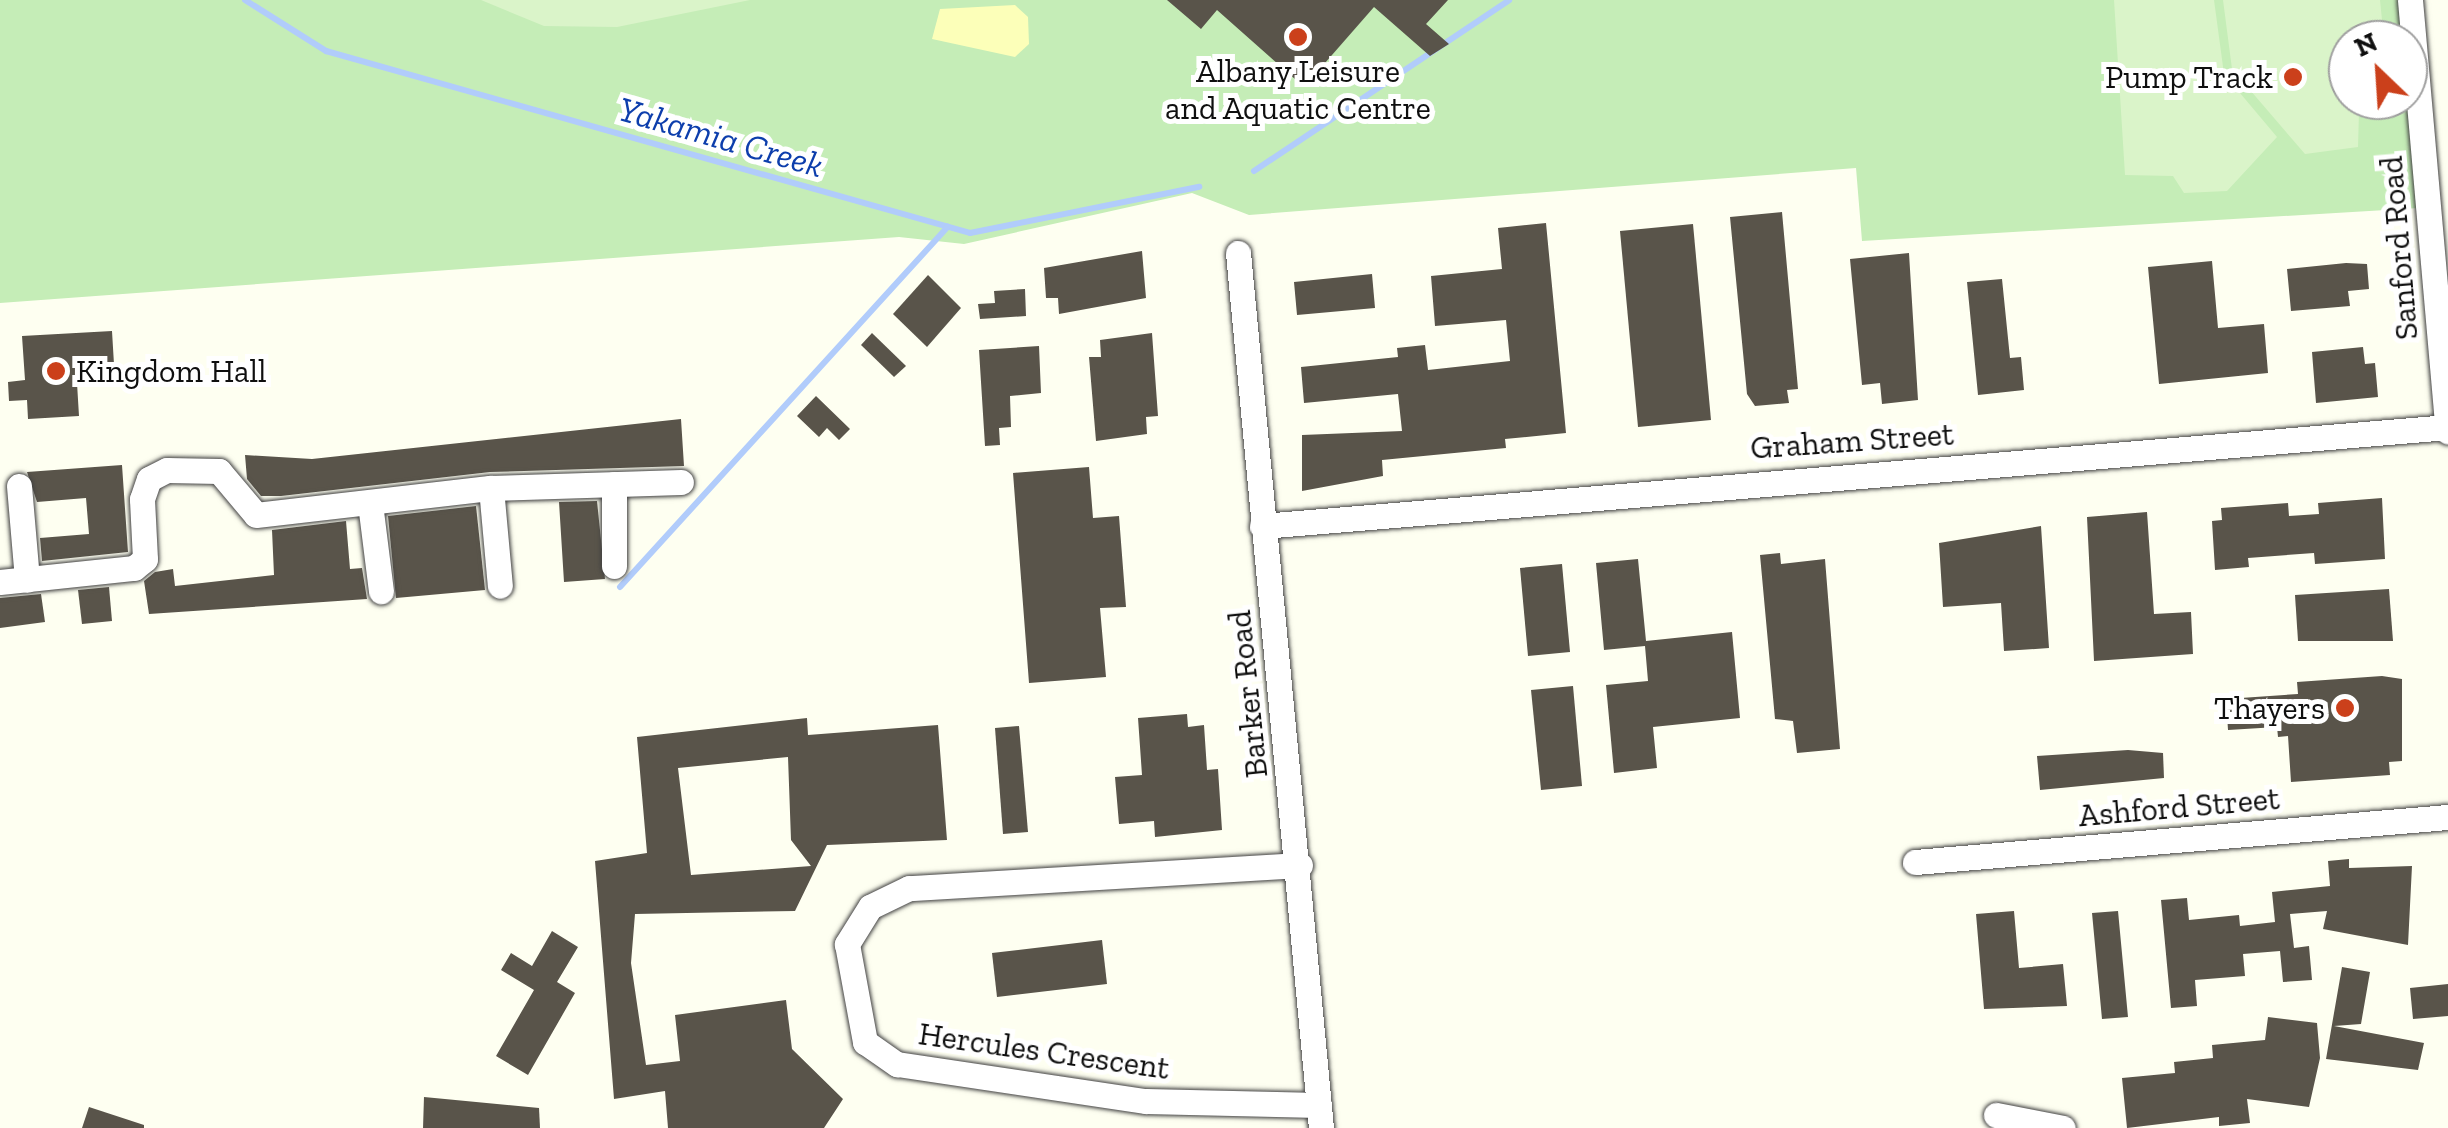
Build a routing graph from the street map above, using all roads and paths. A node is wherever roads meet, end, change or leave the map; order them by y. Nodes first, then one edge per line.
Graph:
1 (2410, 0) edge
2 (1238, 253) dead end
3 (2448, 429) edge
4 (680, 482) dead end
5 (614, 484) junction
6 (19, 486) dead end
7 (491, 488) junction
8 (370, 503) junction
9 (1262, 526) junction
10 (614, 566) dead end
11 (27, 580) junction
12 (0, 582) edge
13 (500, 586) dead end
14 (381, 591) dead end
15 (2448, 816) edge
16 (1915, 862) dead end
17 (1300, 865) junction
18 (1996, 1115) dead end
19 (1320, 1116) edge
20 (2063, 1128) edge

1 - 3 street, Sanford Road
2 - 9 street, Barker Road
3 - 9 street, Graham Street
4 - 5 street
5 - 7 street
5 - 10 street
6 - 11 street
7 - 8 street
7 - 13 street
8 - 11 street
8 - 14 street
9 - 17 street, Barker Road
11 - 12 street
15 - 16 street, Ashford Street
17 - 19 street, Barker Road
17 - 19 street, Hercules Crescent
18 - 20 street

